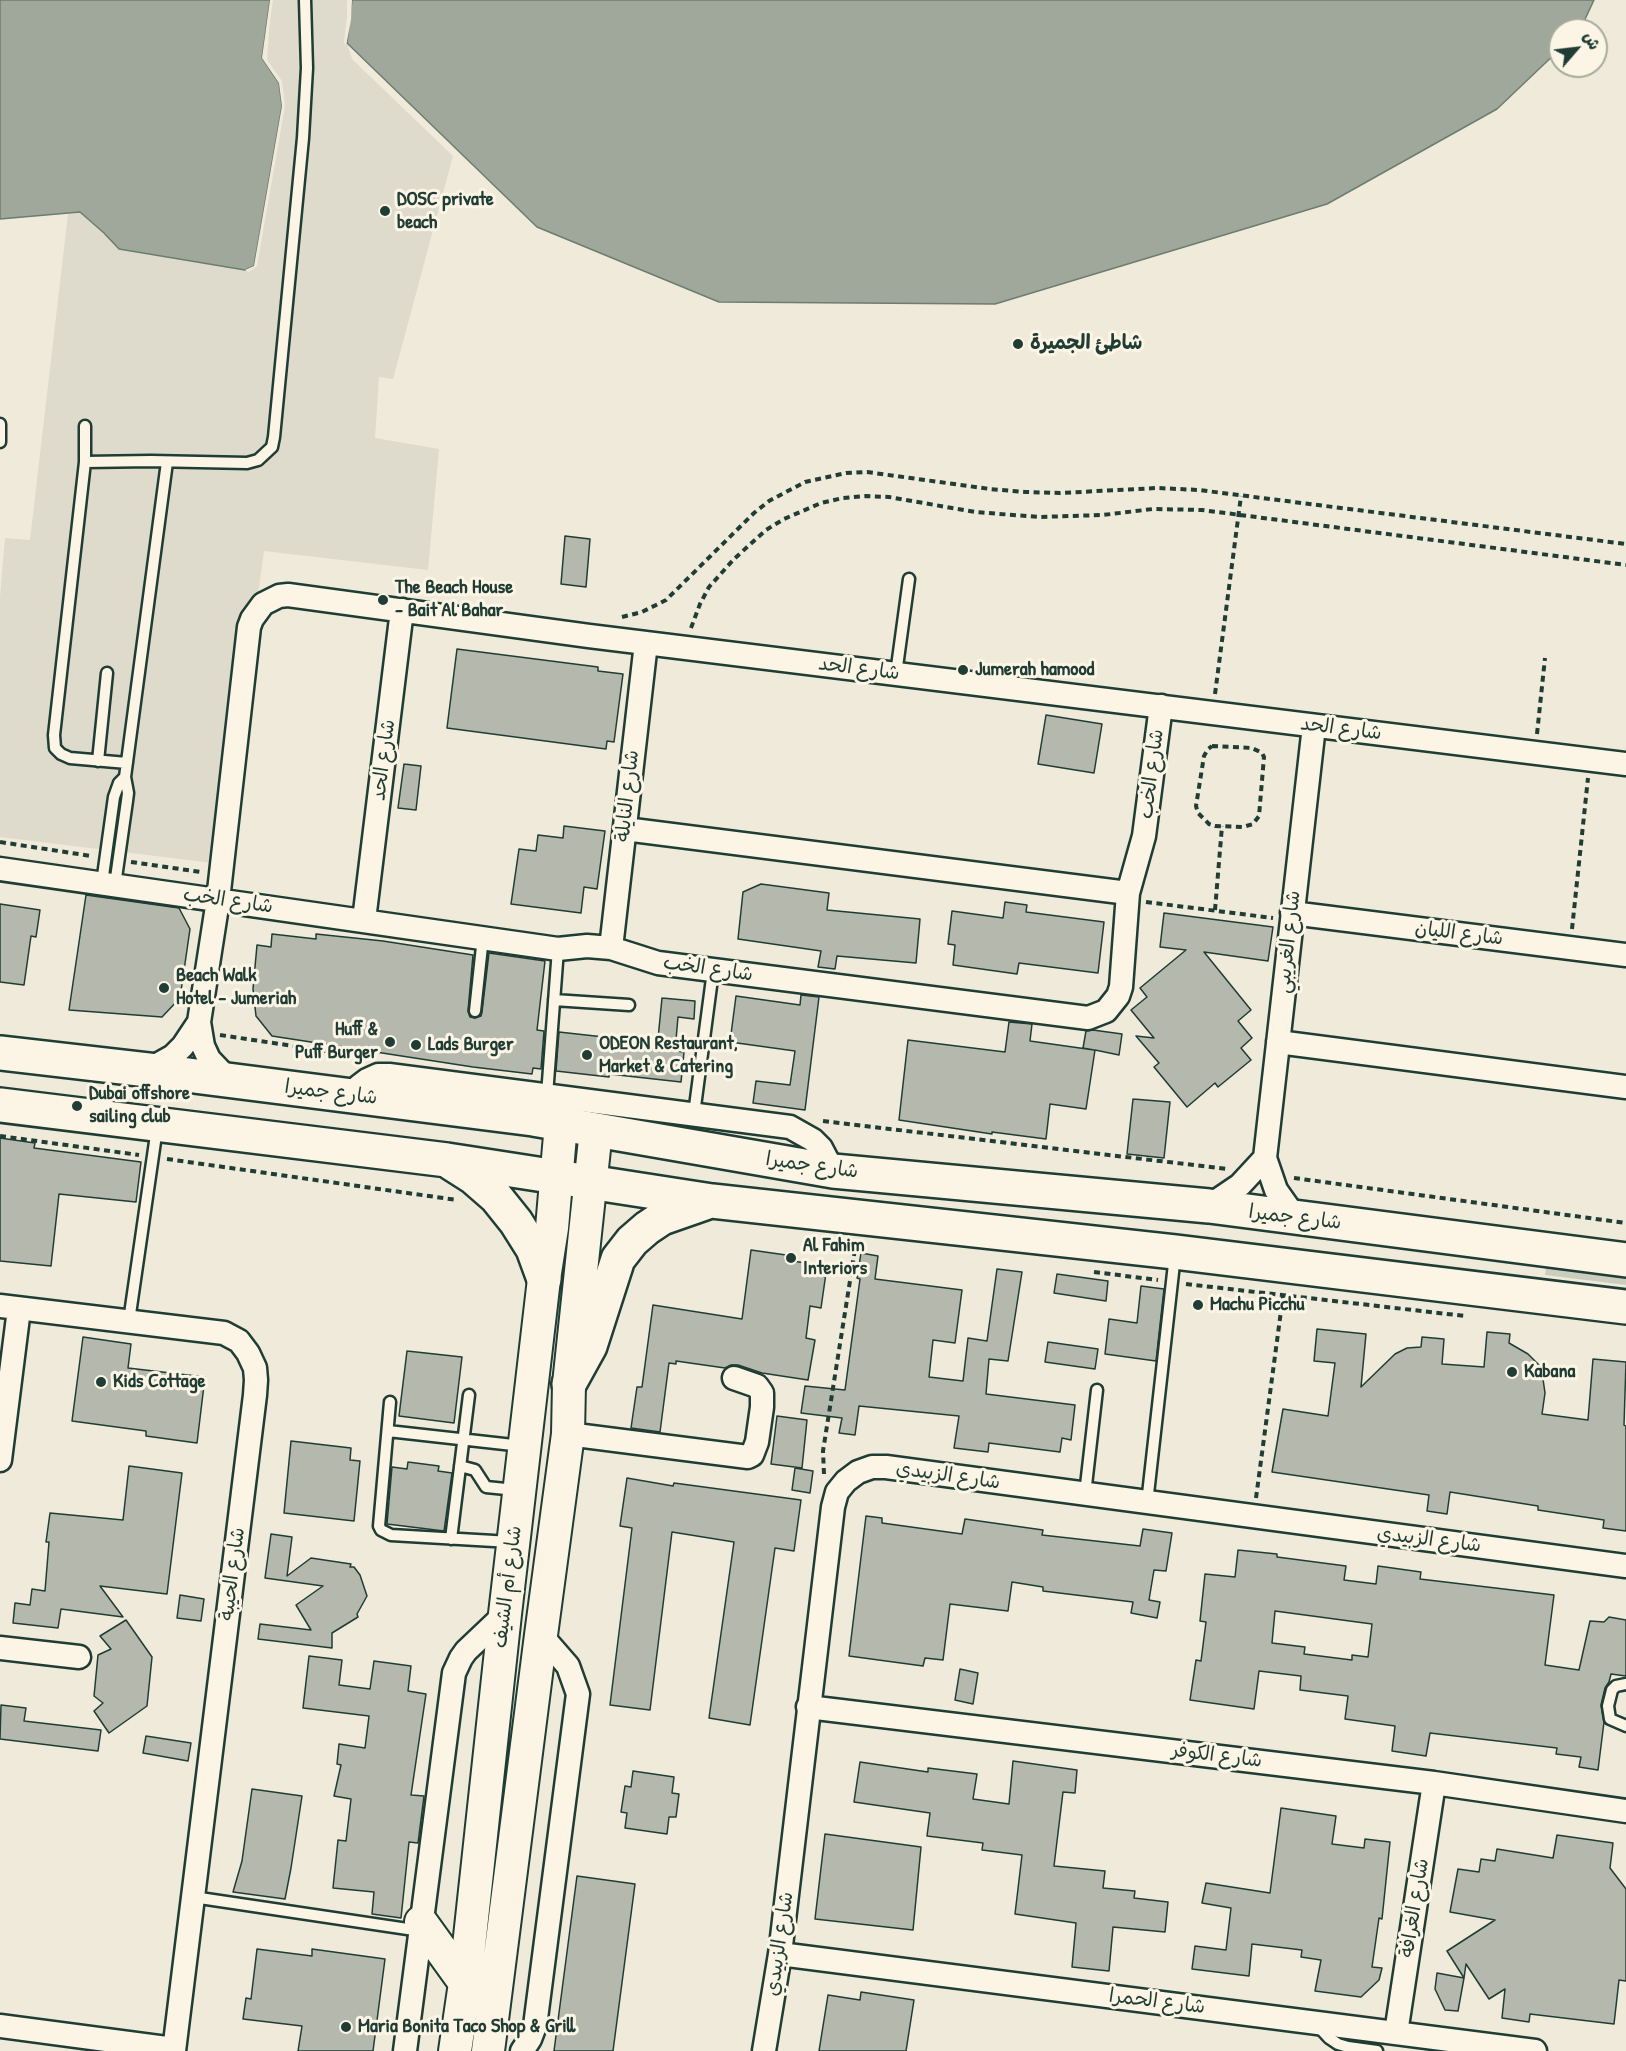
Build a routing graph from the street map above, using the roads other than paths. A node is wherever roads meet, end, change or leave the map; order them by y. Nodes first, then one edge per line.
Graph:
1 (305, 0) edge
2 (0, 424) edge
3 (85, 426) dead end
4 (0, 442) edge
5 (85, 462) junction
6 (167, 462) junction
7 (909, 579) dead end
8 (402, 610) junction
9 (645, 644) junction
10 (107, 674) dead end
11 (896, 674) junction
12 (1161, 706) junction
13 (1314, 726) junction
14 (98, 761) junction
15 (127, 764) junction
16 (1626, 764) edge
17 (125, 777) junction
18 (625, 830) junction
19 (0, 869) edge
20 (108, 884) junction
21 (1128, 896) junction
22 (219, 900) junction
23 (1292, 917) junction
24 (364, 920) junction
25 (483, 938) junction
26 (611, 948) junction
27 (558, 949) junction
28 (1626, 955) edge
29 (713, 971) junction
30 (554, 1000) junction
31 (629, 1005) dead end
32 (475, 1011) dead end
33 (200, 1027) junction
34 (1278, 1042) junction
35 (0, 1053) edge
36 (148, 1070) junction
37 (229, 1080) junction
38 (1626, 1087) edge
39 (547, 1095) junction
40 (352, 1096) junction
41 (0, 1105) edge
42 (694, 1114) junction
43 (561, 1124) junction
44 (596, 1130) junction
45 (154, 1141) junction
46 (447, 1160) junction
47 (1262, 1168) junction
48 (833, 1171) junction
49 (557, 1178) junction
50 (591, 1183) junction
51 (712, 1201) junction
52 (1209, 1206) junction
53 (1295, 1218) junction
54 (1626, 1260) edge
55 (1173, 1267) junction
56 (544, 1279) junction
57 (1626, 1307) edge
58 (10, 1308) edge
59 (129, 1321) junction
60 (734, 1378) dead end
61 (568, 1384) junction
62 (1097, 1390) dead end
63 (469, 1395) dead end
64 (390, 1402) dead end
65 (388, 1431) junction
66 (568, 1434) junction
67 (462, 1439) junction
68 (525, 1446) junction
69 (0, 1460) edge
70 (460, 1466) junction
71 (520, 1491) junction
72 (1085, 1494) junction
73 (1147, 1503) junction
74 (451, 1539) junction
75 (514, 1542) junction
76 (1626, 1566) edge
77 (505, 1614) junction
78 (541, 1635) junction
79 (0, 1648) edge
80 (79, 1657) dead end
81 (1626, 1684) edge
82 (808, 1707) junction
83 (1626, 1726) edge
84 (1434, 1782) junction
85 (1626, 1811) edge
86 (193, 1897) junction
87 (421, 1927) junction
88 (780, 1954) junction
89 (465, 1983) junction
90 (1315, 2022) junction
91 (0, 2026) edge
92 (1396, 2033) junction
93 (1502, 2049) edge
94 (174, 2050) edge
95 (405, 2051) edge
96 (455, 2051) edge
97 (488, 2051) edge
98 (522, 2051) edge
99 (764, 2051) edge
100 (1377, 2051) edge
101 (1534, 2051) edge

1 - 6 lane
2 - 4 lane
3 - 5 lane
5 - 6 lane
5 - 14 lane
6 - 15 lane
7 - 11 lane
8 - 9 street, شارع الحد
8 - 22 street
8 - 24 street, شارع الحد
9 - 11 street, شارع الحد
9 - 18 street, شارع النايلة
10 - 14 lane
11 - 12 street, شارع الحد
12 - 13 street, شارع الحد
12 - 21 street, شارع الخب
13 - 16 street, شارع الحد
13 - 23 street, شارع الغريبي
14 - 15 lane
15 - 17 lane
17 - 20 lane
17 - 20 lane
18 - 21 street
18 - 26 street, شارع النايلة
19 - 20 street, شارع الخب
20 - 22 street, شارع الخب
21 - 29 street, شارع الخب
22 - 24 street, شارع الخب
22 - 33 street
23 - 28 street, شارع الليان
23 - 34 street, شارع الغريبي
24 - 25 street, شارع الخب
25 - 27 street, شارع الخب
25 - 32 lane
26 - 27 street, شارع الخب
26 - 29 street, شارع الخب
27 - 30 lane
29 - 42 lane
30 - 31 lane
30 - 39 lane
33 - 36 street
33 - 37 street
34 - 38 street
34 - 47 street, شارع الغريبي
35 - 36 main road, شارع جميرا
36 - 37 main road, شارع جميرا
37 - 40 main road, شارع جميرا
39 - 40 street
39 - 42 street
40 - 43 main road, شارع جميرا
41 - 45 main road
42 - 48 street
43 - 44 main road, شارع جميرا
43 - 49 main road, شارع أم الشيف
44 - 48 main road, شارع جميرا
44 - 50 main road, شارع أم الشيف
45 - 46 main road
45 - 59 lane
46 - 49 main road
46 - 56 main road
47 - 52 street
47 - 53 street
48 - 52 main road, شارع جميرا
49 - 50 main road
49 - 56 main road, شارع أم الشيف
50 - 51 main road
50 - 61 main road, شارع أم الشيف
51 - 55 main road
51 - 61 main road
52 - 53 main road, شارع جميرا
53 - 54 main road, شارع جميرا
55 - 57 main road
55 - 73 lane
56 - 68 main road, شارع أم الشيف
58 - 59 street, شارع الحيبة
58 - 69 street
59 - 86 street, شارع الحيبة
60 - 66 street
61 - 66 main road, شارع أم الشيف
62 - 72 lane
63 - 67 lane
64 - 65 lane
65 - 67 lane
65 - 74 lane
66 - 78 main road, شارع أم الشيف
67 - 68 lane
67 - 70 lane
68 - 71 main road, شارع أم الشيف
70 - 71 lane
70 - 74 lane
71 - 75 main road, شارع أم الشيف
72 - 73 street, شارع الزبيدي
72 - 82 street, شارع الزبيدي
73 - 76 street, شارع الزبيدي
74 - 75 lane
75 - 77 main road, شارع أم الشيف
77 - 87 street
77 - 89 main road, شارع أم الشيف
78 - 97 main road, شارع أم الشيف
78 - 98 street
79 - 80 street
81 - 83 lane
82 - 84 street, شارع الكوفر
82 - 88 street, شارع الزبيدي
84 - 85 street, شارع الكوفر
84 - 92 street, شارع الغرافة
86 - 87 lane
86 - 94 street, شارع الحيبة
87 - 89 main road
87 - 95 street
88 - 90 street, شارع الحمرا
88 - 99 street, شارع الزبيدي
89 - 96 main road, شارع أم الشيف
90 - 92 street, شارع الحمرا
90 - 100 lane
91 - 94 street
92 - 93 street, شارع الحمرا
93 - 101 street, شارع الحمرا

